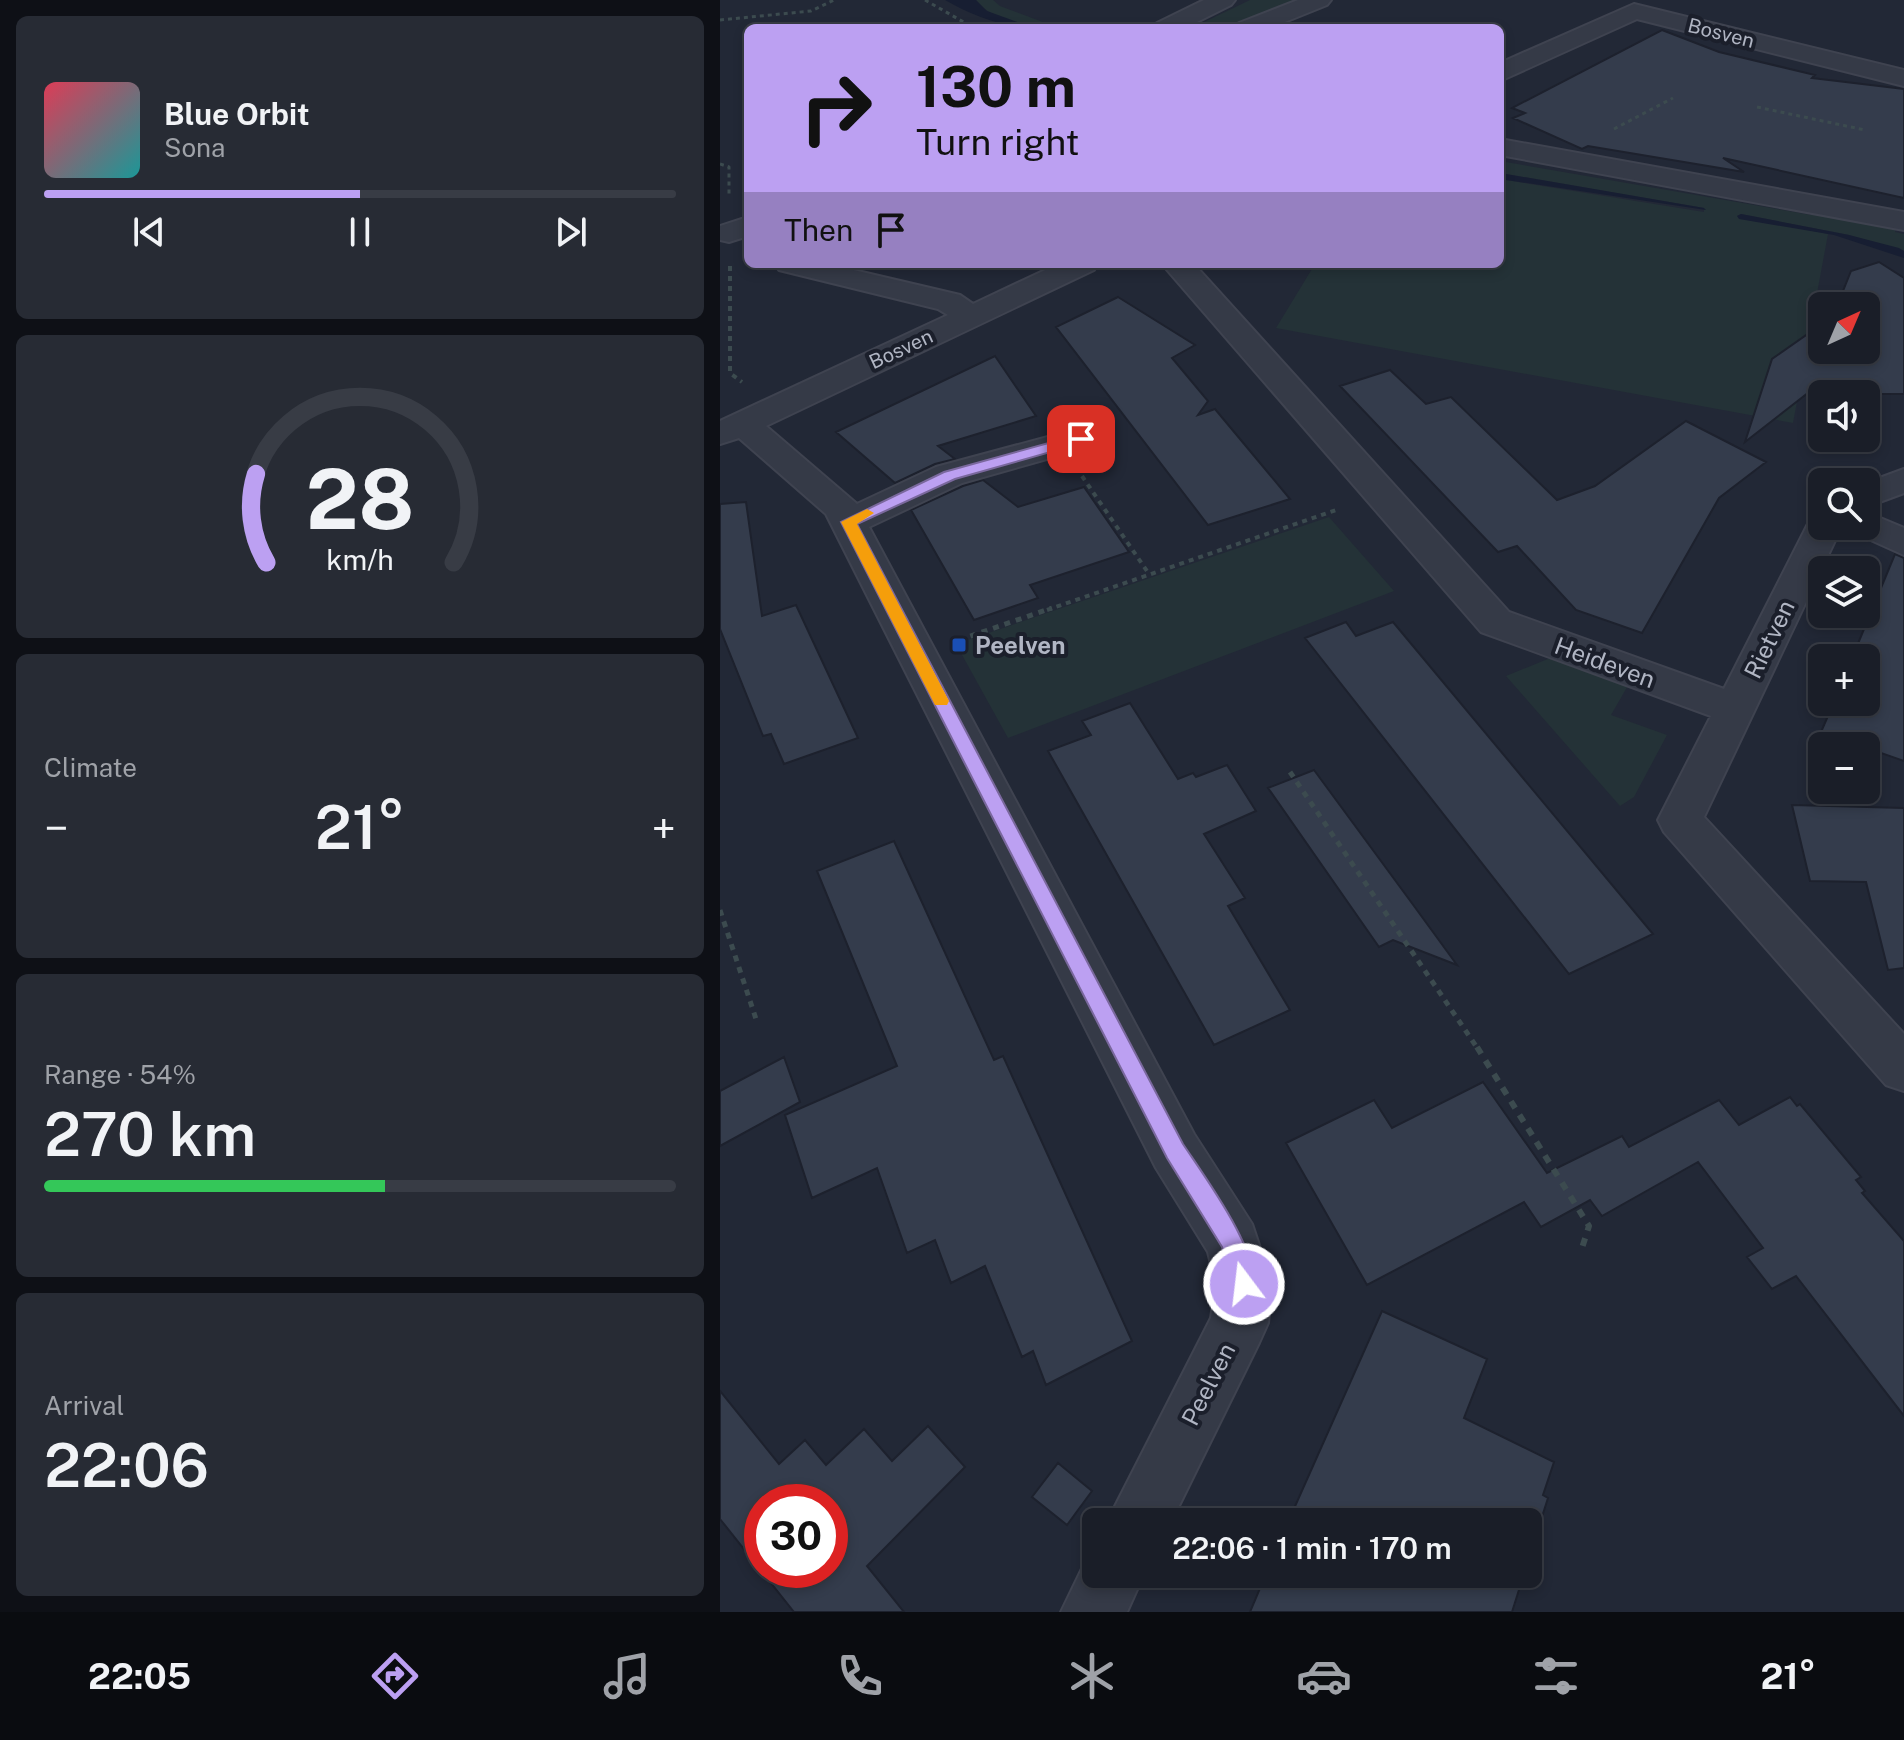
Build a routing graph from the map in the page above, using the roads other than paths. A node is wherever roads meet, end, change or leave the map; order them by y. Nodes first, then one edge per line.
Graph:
1 (1223, 0) edge
2 (1319, 0) edge
3 (1174, 24) edge
4 (1258, 24) edge
5 (1504, 71) edge
6 (1904, 78) edge
7 (1504, 148) edge
8 (1904, 221) edge
9 (807, 268) edge
10 (1075, 268) edge
11 (1181, 268) edge
12 (971, 317) junction
13 (731, 428) edge
14 (1071, 442) road end
15 (1904, 480) edge
16 (1880, 490) edge
17 (849, 522) junction
18 (1880, 531) edge
19 (1817, 540) edge
20 (1904, 543) edge
21 (1735, 709) junction
22 (1904, 1069) edge
23 (1145, 1508) edge
24 (1105, 1588) edge
25 (1093, 1612) edge

1 - 3 street
2 - 4 street
5 - 6 street, Bosven
7 - 8 street
9 - 12 street
10 - 12 street, Bosven
11 - 21 street, Heideven
12 - 13 street, Bosven
13 - 17 street, Peelven
14 - 17 street
15 - 16 street
17 - 23 street, Peelven
18 - 20 street
19 - 21 street, Rietven
21 - 22 street
24 - 25 street

